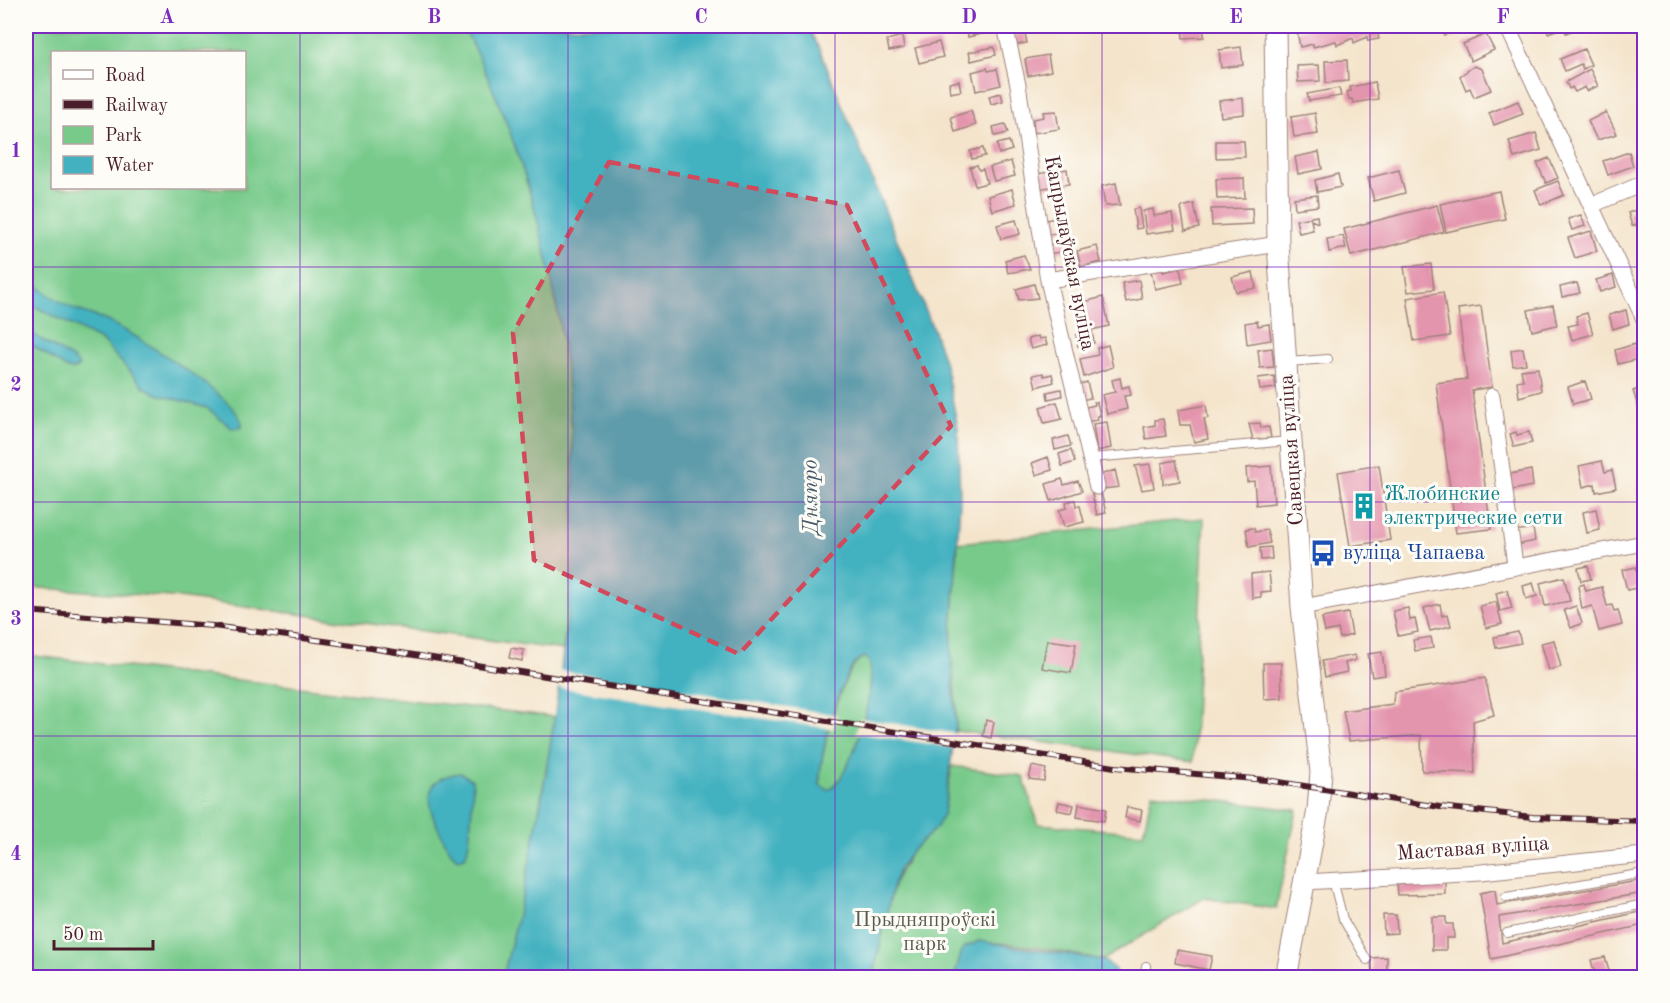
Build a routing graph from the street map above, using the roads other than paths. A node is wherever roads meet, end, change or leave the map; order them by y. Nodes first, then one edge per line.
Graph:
1 (1005, 26) edge
2 (1275, 26) edge
3 (1508, 26) edge
4 (1644, 183) edge
5 (1592, 206) junction
6 (1278, 244) junction
7 (1048, 280) junction
8 (1644, 319) edge
9 (1328, 359) dead end
10 (1286, 362) junction
11 (1492, 396) dead end
12 (1291, 441) junction
13 (1092, 458) junction
14 (1097, 487) dead end
15 (1644, 543) edge
16 (1515, 565) junction
17 (1302, 607) junction
18 (1644, 855) edge
19 (1644, 873) edge
20 (1333, 880) junction
21 (1305, 882) junction
22 (1506, 897) dead end
23 (1644, 904) edge
24 (1507, 933) dead end
25 (1366, 960) dead end
26 (1146, 966) dead end
27 (1144, 978) edge
28 (1286, 978) edge

1 - 7 street, Капрылаўская вуліца
2 - 6 main road, Савецкая вуліца
3 - 5 street
4 - 5 street
5 - 8 street
6 - 7 street
6 - 10 main road, Савецкая вуліца
7 - 13 street, Капрылаўская вуліца
9 - 10 lane
10 - 12 main road, Савецкая вуліца
11 - 16 street
12 - 13 lane
12 - 17 main road, Савецкая вуліца
13 - 14 street, Капрылаўская вуліца
15 - 16 street
16 - 17 street
17 - 21 main road, Савецкая вуліца
18 - 20 street, Маставая вуліца
19 - 22 lane
20 - 21 street, Маставая вуліца
20 - 25 lane
21 - 28 main road, Савецкая вуліца
23 - 24 lane
26 - 27 lane

